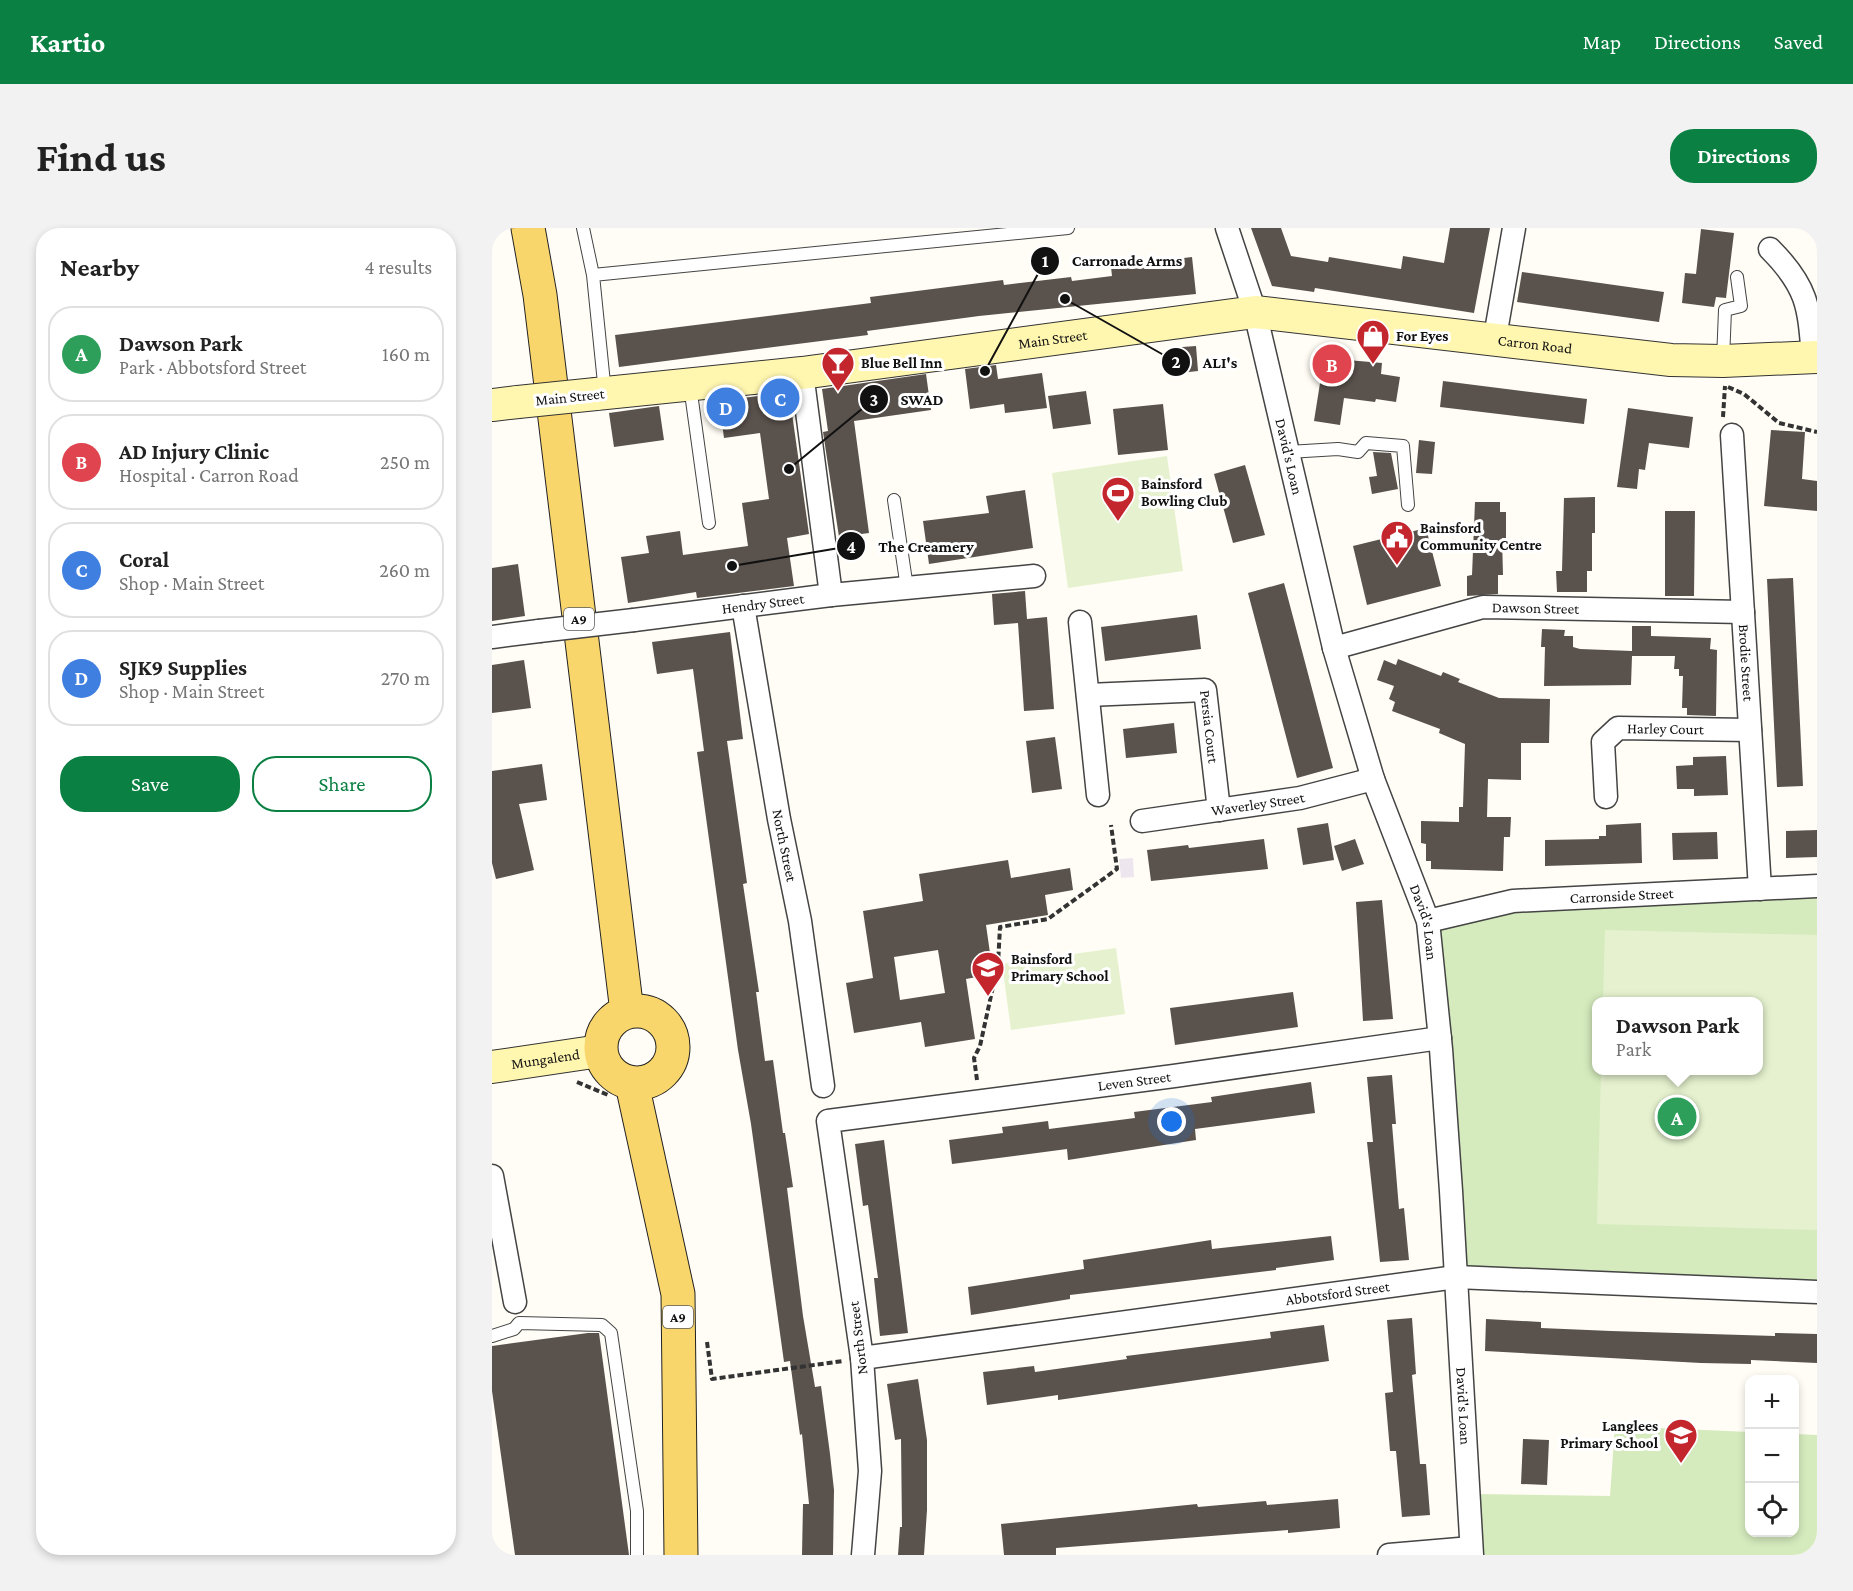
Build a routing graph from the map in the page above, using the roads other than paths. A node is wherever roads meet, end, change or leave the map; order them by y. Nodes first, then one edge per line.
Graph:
1 (528, 228) edge
2 (583, 228) edge
3 (1068, 228) edge
4 (1227, 228) edge
5 (1514, 228) edge
6 (1770, 249) dead end
7 (593, 275) junction
8 (1737, 277) dead end
9 (1255, 312) junction
10 (1495, 337) junction
11 (1815, 357) edge
12 (1725, 369) junction
13 (802, 373) junction
14 (690, 384) junction
15 (601, 394) junction
16 (505, 403) edge
17 (1732, 435) road end
18 (1288, 452) junction
19 (894, 500) dead end
20 (1408, 505) dead end
21 (709, 523) dead end
22 (1034, 576) dead end
23 (907, 588) junction
24 (831, 595) junction
25 (744, 606) junction
26 (1743, 612) junction
27 (1080, 622) dead end
28 (492, 637) edge
29 (1334, 648) junction
30 (1088, 695) junction
31 (1750, 730) junction
32 (1373, 779) junction
33 (1098, 795) dead end
34 (1606, 797) dead end
35 (1219, 810) junction
36 (1142, 821) dead end
37 (1817, 886) edge
38 (1760, 889) junction
39 (1428, 921) junction
40 (627, 1012) junction
41 (1440, 1038) junction
42 (600, 1052) junction
43 (492, 1067) edge
44 (823, 1086) dead end
45 (622, 1092) junction
46 (828, 1122) joint
47 (492, 1176) edge
48 (1456, 1277) junction
49 (1817, 1292) edge
50 (517, 1313) junction
51 (492, 1336) edge
52 (862, 1358) junction
53 (1471, 1552) edge
54 (637, 1555) edge
55 (681, 1555) edge
56 (862, 1555) edge
57 (1389, 1555) edge

1 - 40 main road, A9
2 - 7 lane
3 - 7 lane
4 - 9 street, David's Loan
5 - 10 street
6 - 11 street
7 - 15 lane
8 - 12 lane
9 - 10 main road, Carron Road
9 - 13 main road, Main Street
9 - 18 street, David's Loan
10 - 12 main road, Carron Road
11 - 12 main road, Carron Road
13 - 14 main road, Main Street
13 - 24 street
14 - 15 main road, Main Street
14 - 21 lane
15 - 16 main road, Main Street, bridge
17 - 26 street, Brodie Street
18 - 20 lane
18 - 29 street, David's Loan
19 - 23 lane
22 - 23 street, Hendry Street
23 - 24 street, Hendry Street
24 - 25 street, Hendry Street
25 - 28 street, Hendry Street, bridge
25 - 44 street, North Street
26 - 29 street, Dawson Street
26 - 31 street, Brodie Street
27 - 30 street
29 - 32 street, David's Loan
30 - 33 street
30 - 35 street, Persia Court
31 - 34 street, Harley Court
31 - 38 street, Brodie Street
32 - 35 street, Waverley Street
32 - 39 street, David's Loan
35 - 36 street, Waverley Street
37 - 38 street, Carronside Street
38 - 39 street, Carronside Street
39 - 41 street, David's Loan
40 - 42 main road
40 - 45 main road
41 - 46 street, Leven Street
41 - 48 street, David's Loan
42 - 43 main road, Mungalend
42 - 45 main road
45 - 55 main road, A9
46 - 52 street, North Street
47 - 50 street
48 - 49 street, Abbotsford Street
48 - 52 street, Abbotsford Street
48 - 53 street, David's Loan
50 - 51 lane
50 - 54 lane
52 - 56 street, North Street
53 - 57 street

